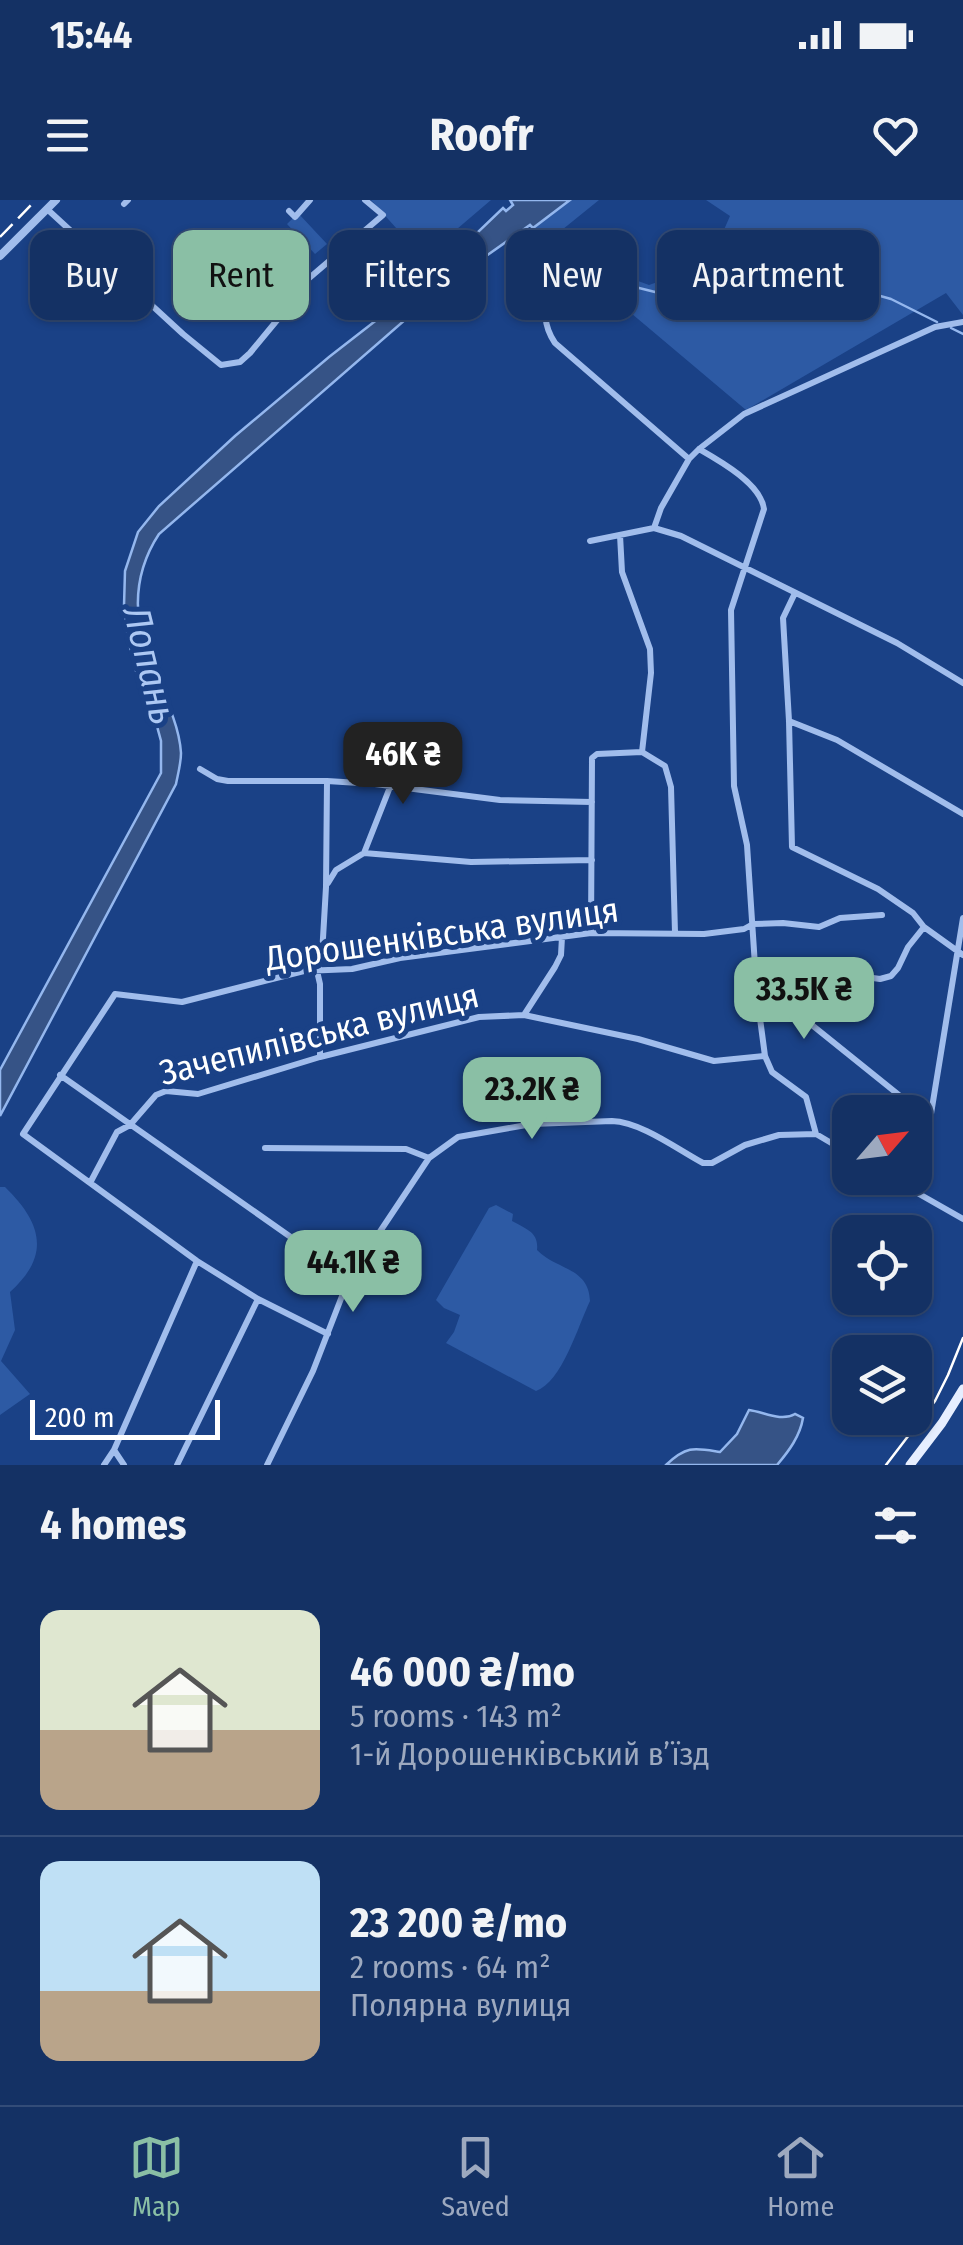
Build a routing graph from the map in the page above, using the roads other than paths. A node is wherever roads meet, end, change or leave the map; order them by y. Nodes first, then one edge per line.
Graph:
1 (56, 200) edge
2 (310, 200) edge
3 (365, 200) edge
4 (48, 209) junction
5 (289, 211) dead end
6 (0, 256) edge
7 (545, 320) edge
8 (963, 322) edge
9 (699, 449) junction
10 (690, 460) junction
11 (654, 528) junction
12 (620, 535) junction
13 (590, 541) dead end
14 (744, 568) junction
15 (795, 593) junction
16 (963, 684) edge
17 (789, 721) junction
18 (642, 752) junction
19 (200, 770) dead end
20 (327, 782) junction
21 (390, 788) junction
22 (592, 802) junction
23 (963, 814) edge
24 (364, 852) junction
25 (592, 860) junction
26 (326, 886) junction
27 (882, 915) dead end
28 (963, 918) edge
29 (753, 924) junction
30 (924, 927) junction
31 (675, 933) junction
32 (591, 934) junction
33 (562, 937) junction
34 (960, 953) edge
35 (317, 971) junction
36 (827, 978) dead end
37 (757, 996) junction
38 (524, 1016) junction
39 (765, 1056) junction
40 (320, 1057) junction
41 (60, 1075) junction
42 (130, 1125) junction
43 (816, 1134) junction
44 (832, 1143) edge
45 (265, 1148) dead end
46 (429, 1158) junction
47 (90, 1183) junction
48 (921, 1195) edge
49 (963, 1219) edge
50 (197, 1261) junction
51 (350, 1278) junction
52 (258, 1299) junction
53 (328, 1334) junction
54 (962, 1395) edge
55 (114, 1450) junction
56 (104, 1465) edge
57 (124, 1465) edge
58 (177, 1465) edge
59 (267, 1465) edge
60 (910, 1465) edge

1 - 4 street
2 - 5 street
3 - 4 street
4 - 6 street
7 - 10 street
8 - 9 street
9 - 10 street
9 - 14 street
10 - 11 street
11 - 12 street
11 - 14 street
12 - 13 street
12 - 18 street
14 - 15 street
14 - 29 street
15 - 16 street
15 - 17 street
17 - 23 street
17 - 30 street
18 - 22 street
18 - 31 street
19 - 20 street
20 - 21 street
20 - 26 street
21 - 22 street
21 - 24 street
22 - 25 street
24 - 25 street
24 - 26 street
25 - 32 street
26 - 35 street
27 - 29 street, Дорошенківська вулиця
28 - 34 street
29 - 31 street, Дорошенківська вулиця
29 - 37 street
30 - 34 street
30 - 36 street
31 - 32 street, Дорошенківська вулиця
32 - 33 street, Дорошенківська вулиця
33 - 35 street, Дорошенківська вулиця
33 - 38 street
34 - 37 street
35 - 40 street
35 - 41 street, Дорошенківська вулиця
37 - 39 street
38 - 39 street, Зачепилівська вулиця
38 - 40 street, Зачепилівська вулиця
39 - 43 street
40 - 42 street, Зачепилівська вулиця
41 - 42 street
41 - 47 street, Дорошенківська вулиця
42 - 47 street, Зачепилівська вулиця
42 - 51 street
43 - 44 street
43 - 46 street
45 - 46 street
46 - 51 street
47 - 50 street
48 - 49 street
50 - 52 street
50 - 55 street
51 - 53 street
52 - 53 street
52 - 58 street
53 - 59 street
54 - 60 main road
55 - 56 street
55 - 57 street

